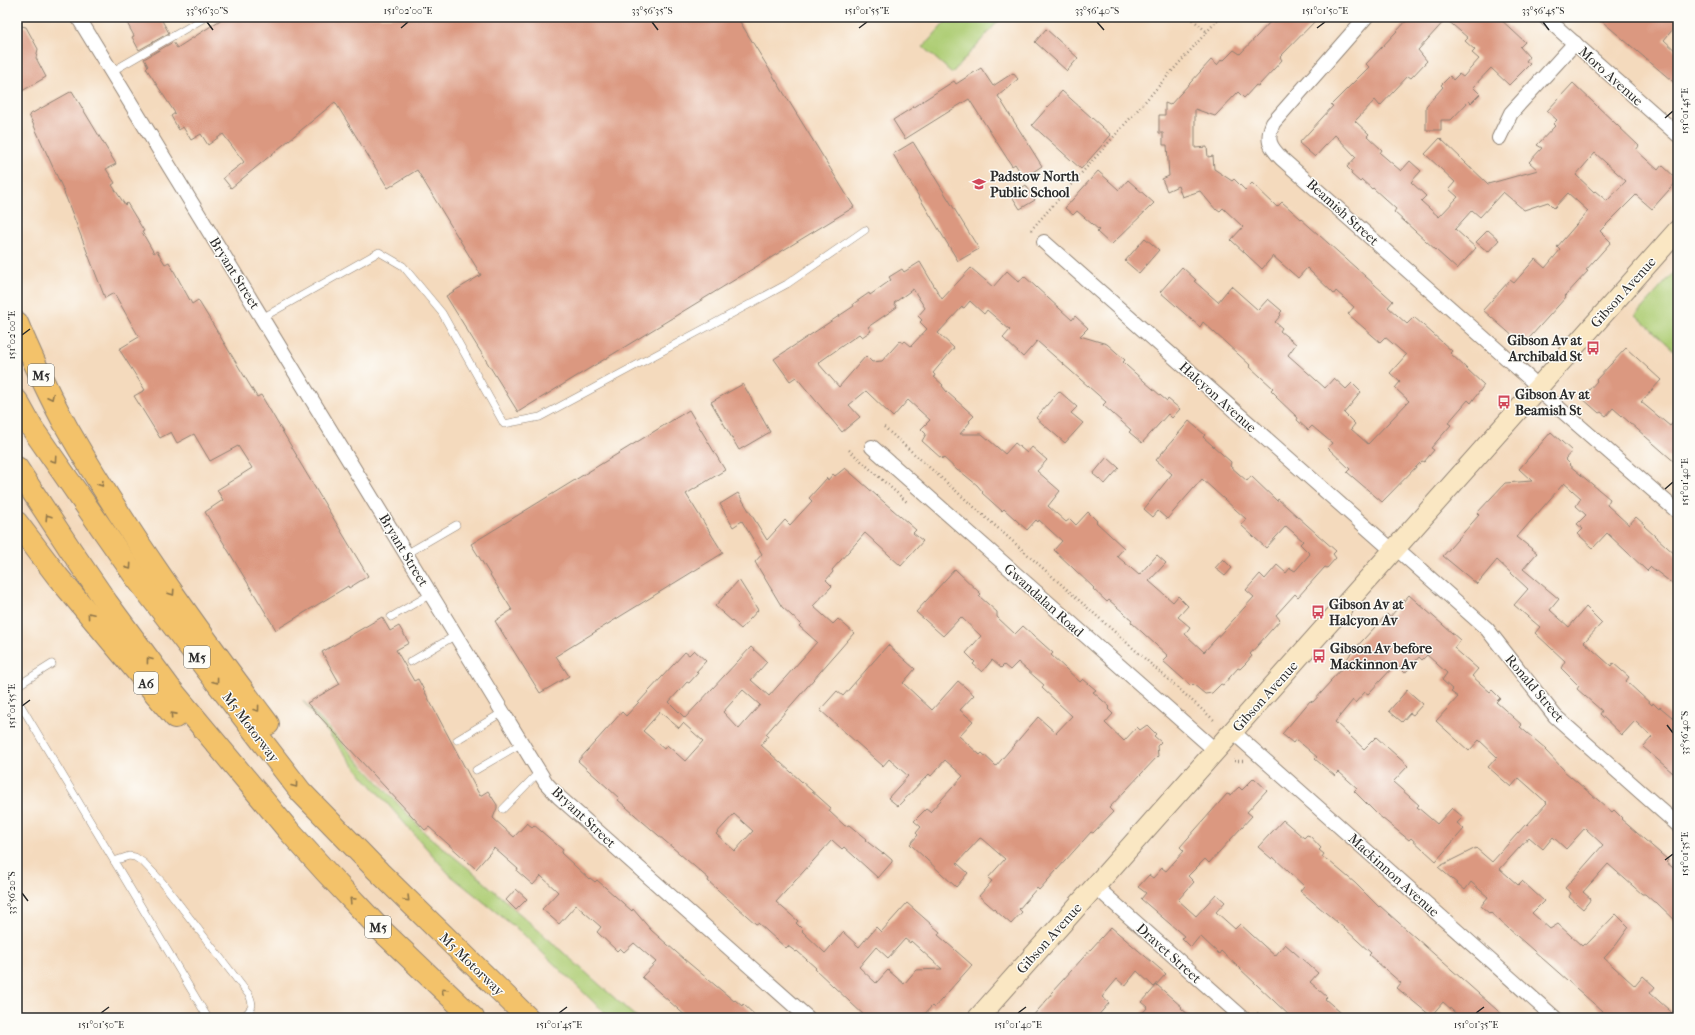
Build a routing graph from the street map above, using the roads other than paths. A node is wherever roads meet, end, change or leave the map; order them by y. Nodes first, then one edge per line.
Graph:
1 (78, 17) edge
2 (206, 17) edge
3 (1366, 17) edge
4 (1545, 17) edge
5 (1575, 44) junction
6 (111, 72) junction
7 (1678, 135) edge
8 (1499, 138) dead end
9 (865, 230) dead end
10 (1678, 230) edge
11 (1044, 242) dead end
12 (262, 318) junction
13 (17, 323) edge
14 (1538, 388) junction
15 (17, 400) edge
16 (872, 447) dead end
17 (17, 468) edge
18 (1678, 512) edge
19 (17, 522) edge
20 (456, 525) dead end
21 (1395, 550) junction
22 (406, 554) junction
23 (431, 594) junction
24 (391, 617) dead end
25 (456, 634) junction
26 (410, 662) dead end
27 (52, 664) dead end
28 (17, 686) edge
29 (17, 699) edge
30 (503, 712) junction
31 (1232, 732) junction
32 (457, 740) dead end
33 (522, 742) junction
34 (1216, 751) junction
35 (476, 770) dead end
36 (539, 772) junction
37 (503, 809) dead end
38 (1678, 825) edge
39 (289, 831) junction
40 (114, 861) junction
41 (379, 872) junction
42 (1096, 887) junction
43 (208, 1018) edge
44 (242, 1018) edge
45 (473, 1018) edge
46 (528, 1018) edge
47 (808, 1018) edge
48 (978, 1018) edge
49 (1243, 1018) edge
50 (1555, 1018) edge

1 - 6 street, Bryant Street
2 - 6 lane
3 - 14 street, Beamish Street
4 - 5 street, Moro Avenue
5 - 7 street, Moro Avenue
5 - 8 street
6 - 12 street, Bryant Street
9 - 12 lane
10 - 14 main road, Gibson Avenue
11 - 21 street, Halcyon Avenue
12 - 22 street, Bryant Street
13 -> 41 highway, M5
14 - 18 street, Beamish Street
14 - 21 main road, Gibson Avenue
15 -> 41 highway, M5 Motorway / M5
16 - 34 street, Gwandalan Road
39 -> 17 highway, M5
39 -> 19 highway, A6
20 - 22 lane
21 - 31 main road, Gibson Avenue
21 - 38 street, Ronald Street
22 - 23 street, Bryant Street
23 - 24 lane
23 - 25 street, Bryant Street
25 - 26 lane
25 - 30 street, Bryant Street
27 - 28 lane
29 - 40 lane
30 - 32 lane
30 - 33 street, Bryant Street
31 - 34 main road, Gibson Avenue
31 - 50 street, Mackinnon Avenue
33 - 35 lane
33 - 36 street, Bryant Street
34 - 42 main road, Gibson Avenue
36 - 37 lane
36 - 47 street, Bryant Street
45 -> 39 highway, M5
40 - 43 lane
40 - 44 lane
41 -> 46 highway, M5 Motorway / M5
42 - 48 main road, Gibson Avenue
42 - 49 street, Dravet Street

